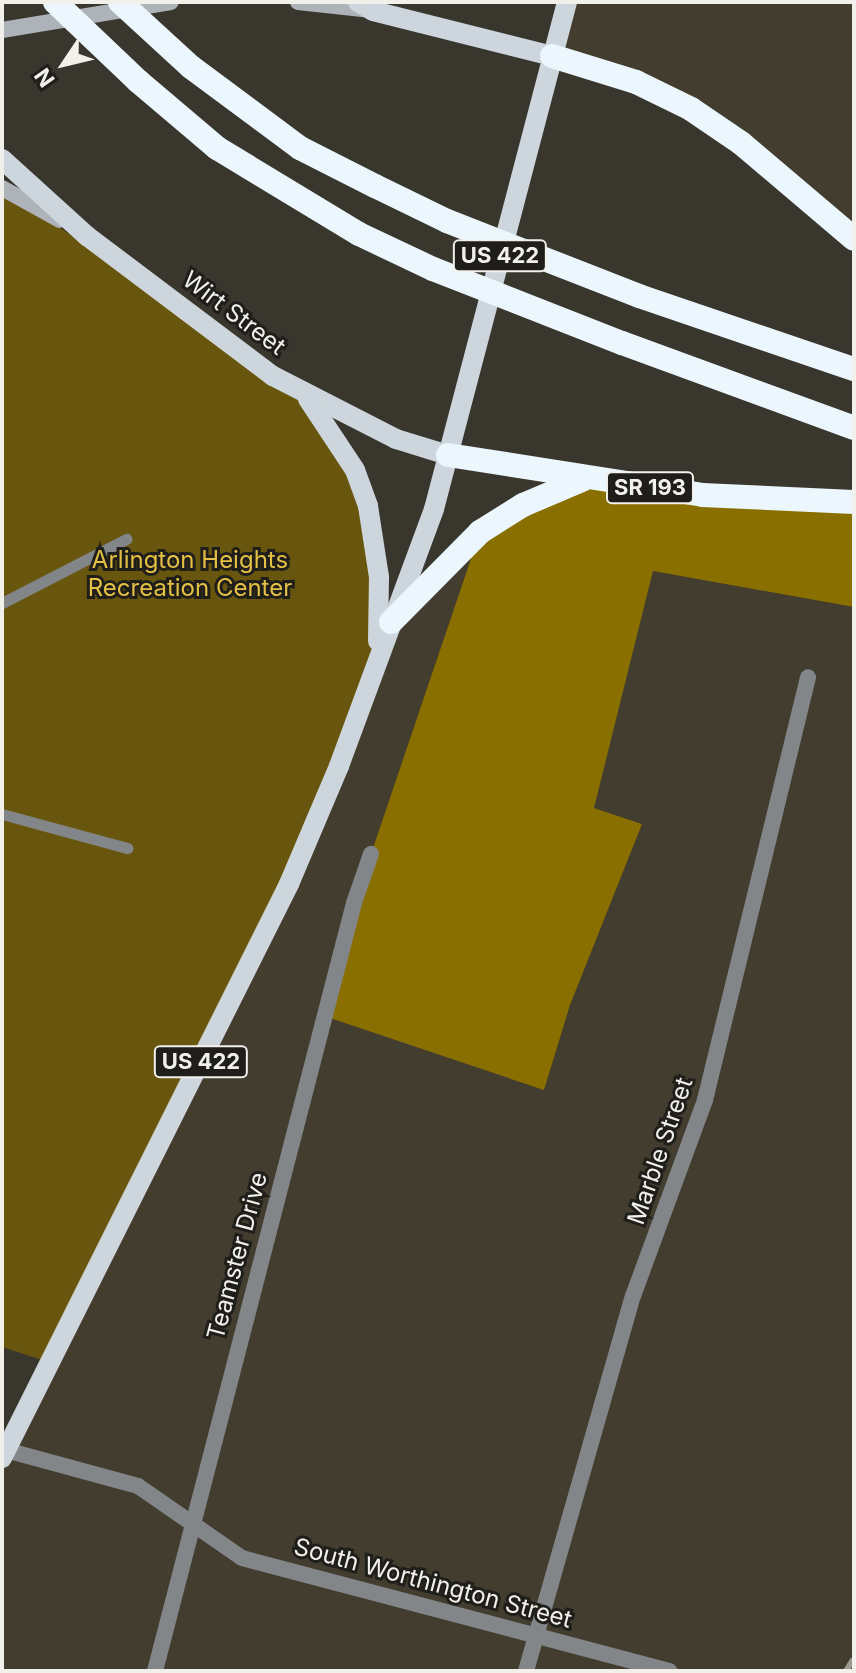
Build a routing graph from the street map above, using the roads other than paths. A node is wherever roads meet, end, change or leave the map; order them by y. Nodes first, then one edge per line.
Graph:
1 (55, 2) edge
2 (120, 2) edge
3 (171, 2) edge
4 (298, 2) edge
5 (567, 2) edge
6 (366, 6) edge
7 (2, 30) edge
8 (552, 56) junction
9 (2, 159) edge
10 (2, 188) edge
11 (87, 236) junction
12 (854, 239) edge
13 (854, 369) edge
14 (305, 396) junction
15 (854, 428) edge
16 (448, 455) junction
17 (585, 480) junction
18 (854, 502) edge
19 (126, 539) dead end
20 (2, 603) edge
21 (391, 622) junction
22 (378, 657) junction
23 (808, 677) dead end
24 (2, 814) edge
25 (127, 848) dead end
26 (371, 854) dead end
27 (3, 1453) edge
28 (192, 1524) junction
29 (536, 1634) junction
30 (155, 1671) edge
31 (526, 1671) edge
32 (669, 1671) edge

1 - 15 highway, bridge
2 - 13 highway, bridge
3 - 7 main road
4 - 6 main road
5 - 8 main road
6 - 8 main road
8 - 12 highway
8 - 16 main road, US 422
9 - 11 main road, US 422
10 - 11 main road, Wirt Street
11 - 14 main road, Wirt Street / US 422
14 - 16 main road, Wirt Street / SR 193
14 - 22 main road, US 422
16 - 17 highway, SR 193
16 - 21 main road, US 422
17 - 18 highway, SR 193
17 - 21 highway
19 - 20 lane
21 - 22 main road, US 422
22 - 27 main road, US 422
23 - 29 street, Marble Street
24 - 25 lane
26 - 28 street, Teamster Drive
27 - 28 street, South Worthington Street
28 - 29 street, South Worthington Street
28 - 30 street, Teamster Drive
29 - 31 street, Marble Street
29 - 32 street, South Worthington Street

